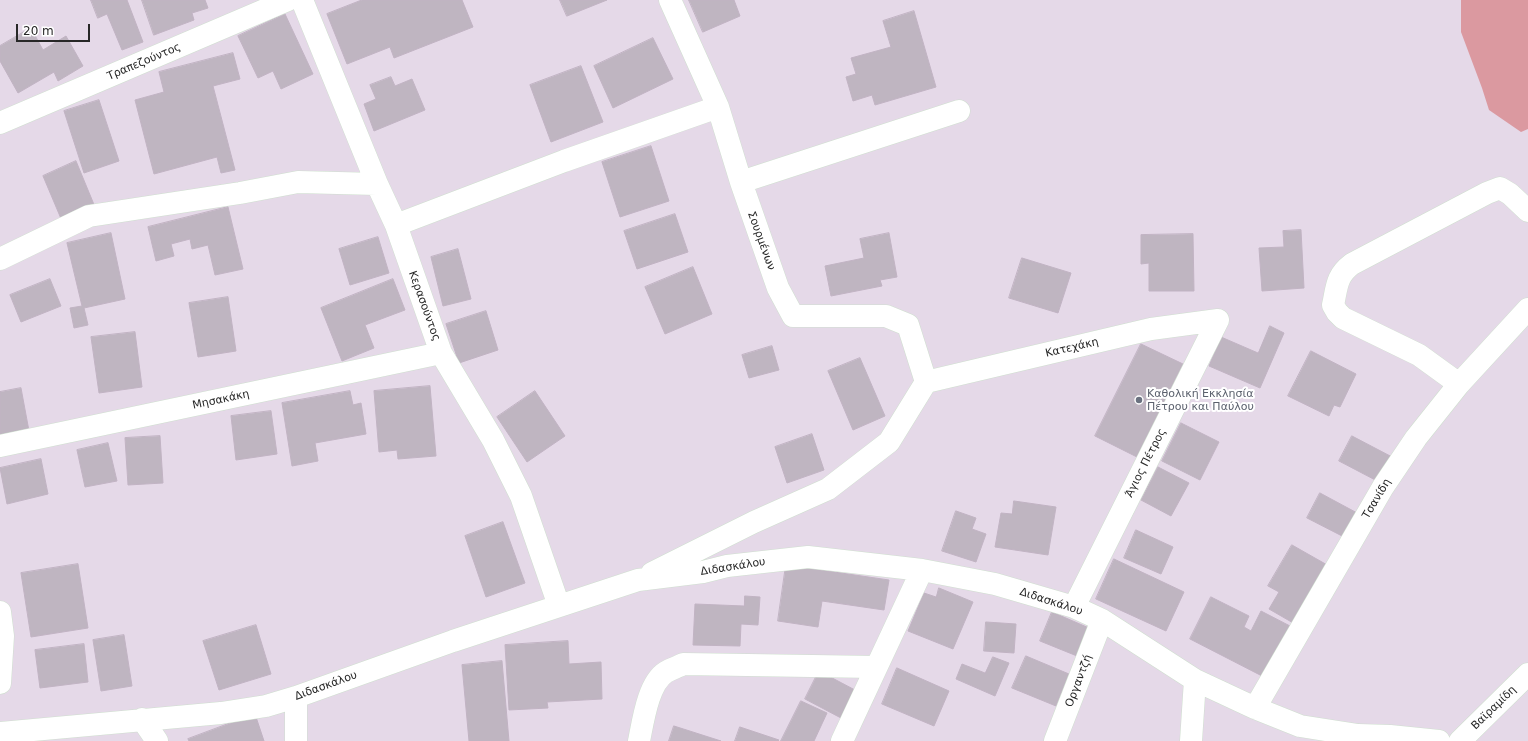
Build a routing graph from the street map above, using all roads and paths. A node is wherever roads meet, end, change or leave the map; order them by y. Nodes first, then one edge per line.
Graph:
1 (288, 0) edge
2 (302, 0) edge
3 (670, 0) edge
4 (718, 107) junction
5 (959, 111) dead end
6 (0, 124) edge
7 (740, 182) junction
8 (377, 184) junction
9 (1528, 211) edge
10 (396, 225) junction
11 (0, 259) edge
12 (1528, 310) edge
13 (1218, 320) joint
14 (441, 353) junction
15 (926, 382) junction
16 (1459, 384) junction
17 (0, 446) edge
18 (922, 570) junction
19 (638, 580) junction
20 (559, 606) junction
21 (1074, 607) junction
22 (0, 612) edge
23 (1102, 620) junction
24 (876, 667) junction
25 (1528, 674) edge
26 (1195, 680) junction
27 (0, 683) edge
28 (296, 697) junction
29 (1255, 708) junction
30 (142, 719) junction
31 (0, 733) edge
32 (1300, 734) edge
33 (158, 741) edge
34 (296, 741) edge
35 (639, 741) edge
36 (842, 741) edge
37 (1055, 741) edge
38 (1191, 741) edge
39 (1438, 741) edge
40 (1460, 741) edge

1 - 6 street, Τραπεζούντος
2 - 8 street, Κερασούντος
3 - 4 street, Σουρμένων
4 - 7 street, Σουρμένων
4 - 10 street
5 - 7 street
7 - 15 street, Σουρμένων
8 - 10 street, Κερασούντος
8 - 11 street
9 - 16 street
10 - 14 street, Κερασούντος
12 - 16 street, Τσανίδη
13 - 15 street, Κατεχάκη
13 - 21 street, Άγιος Πέτρος
14 - 17 street, Μησακάκη
14 - 20 street, Κερασούντος
15 - 19 street, Διδασκάλου
16 - 29 street, Τσανίδη
18 - 19 street, Διδασκάλου
18 - 21 street, Διδασκάλου
18 - 24 street
19 - 20 street, Διδασκάλου
20 - 28 street, Διδασκάλου
21 - 23 street, Διδασκάλου
22 - 27 street
23 - 26 street, Διδασκάλου
23 - 37 street, Οργαντζή
24 - 35 street
24 - 36 street
25 - 40 street, Βαϊραμίδη
26 - 29 street, Διδασκάλου
26 - 38 street
28 - 30 street, Διδασκάλου
28 - 34 street
29 - 32 street, Διδασκάλου
30 - 31 street, Διδασκάλου
30 - 33 street
32 - 39 street, Διδασκάλου

